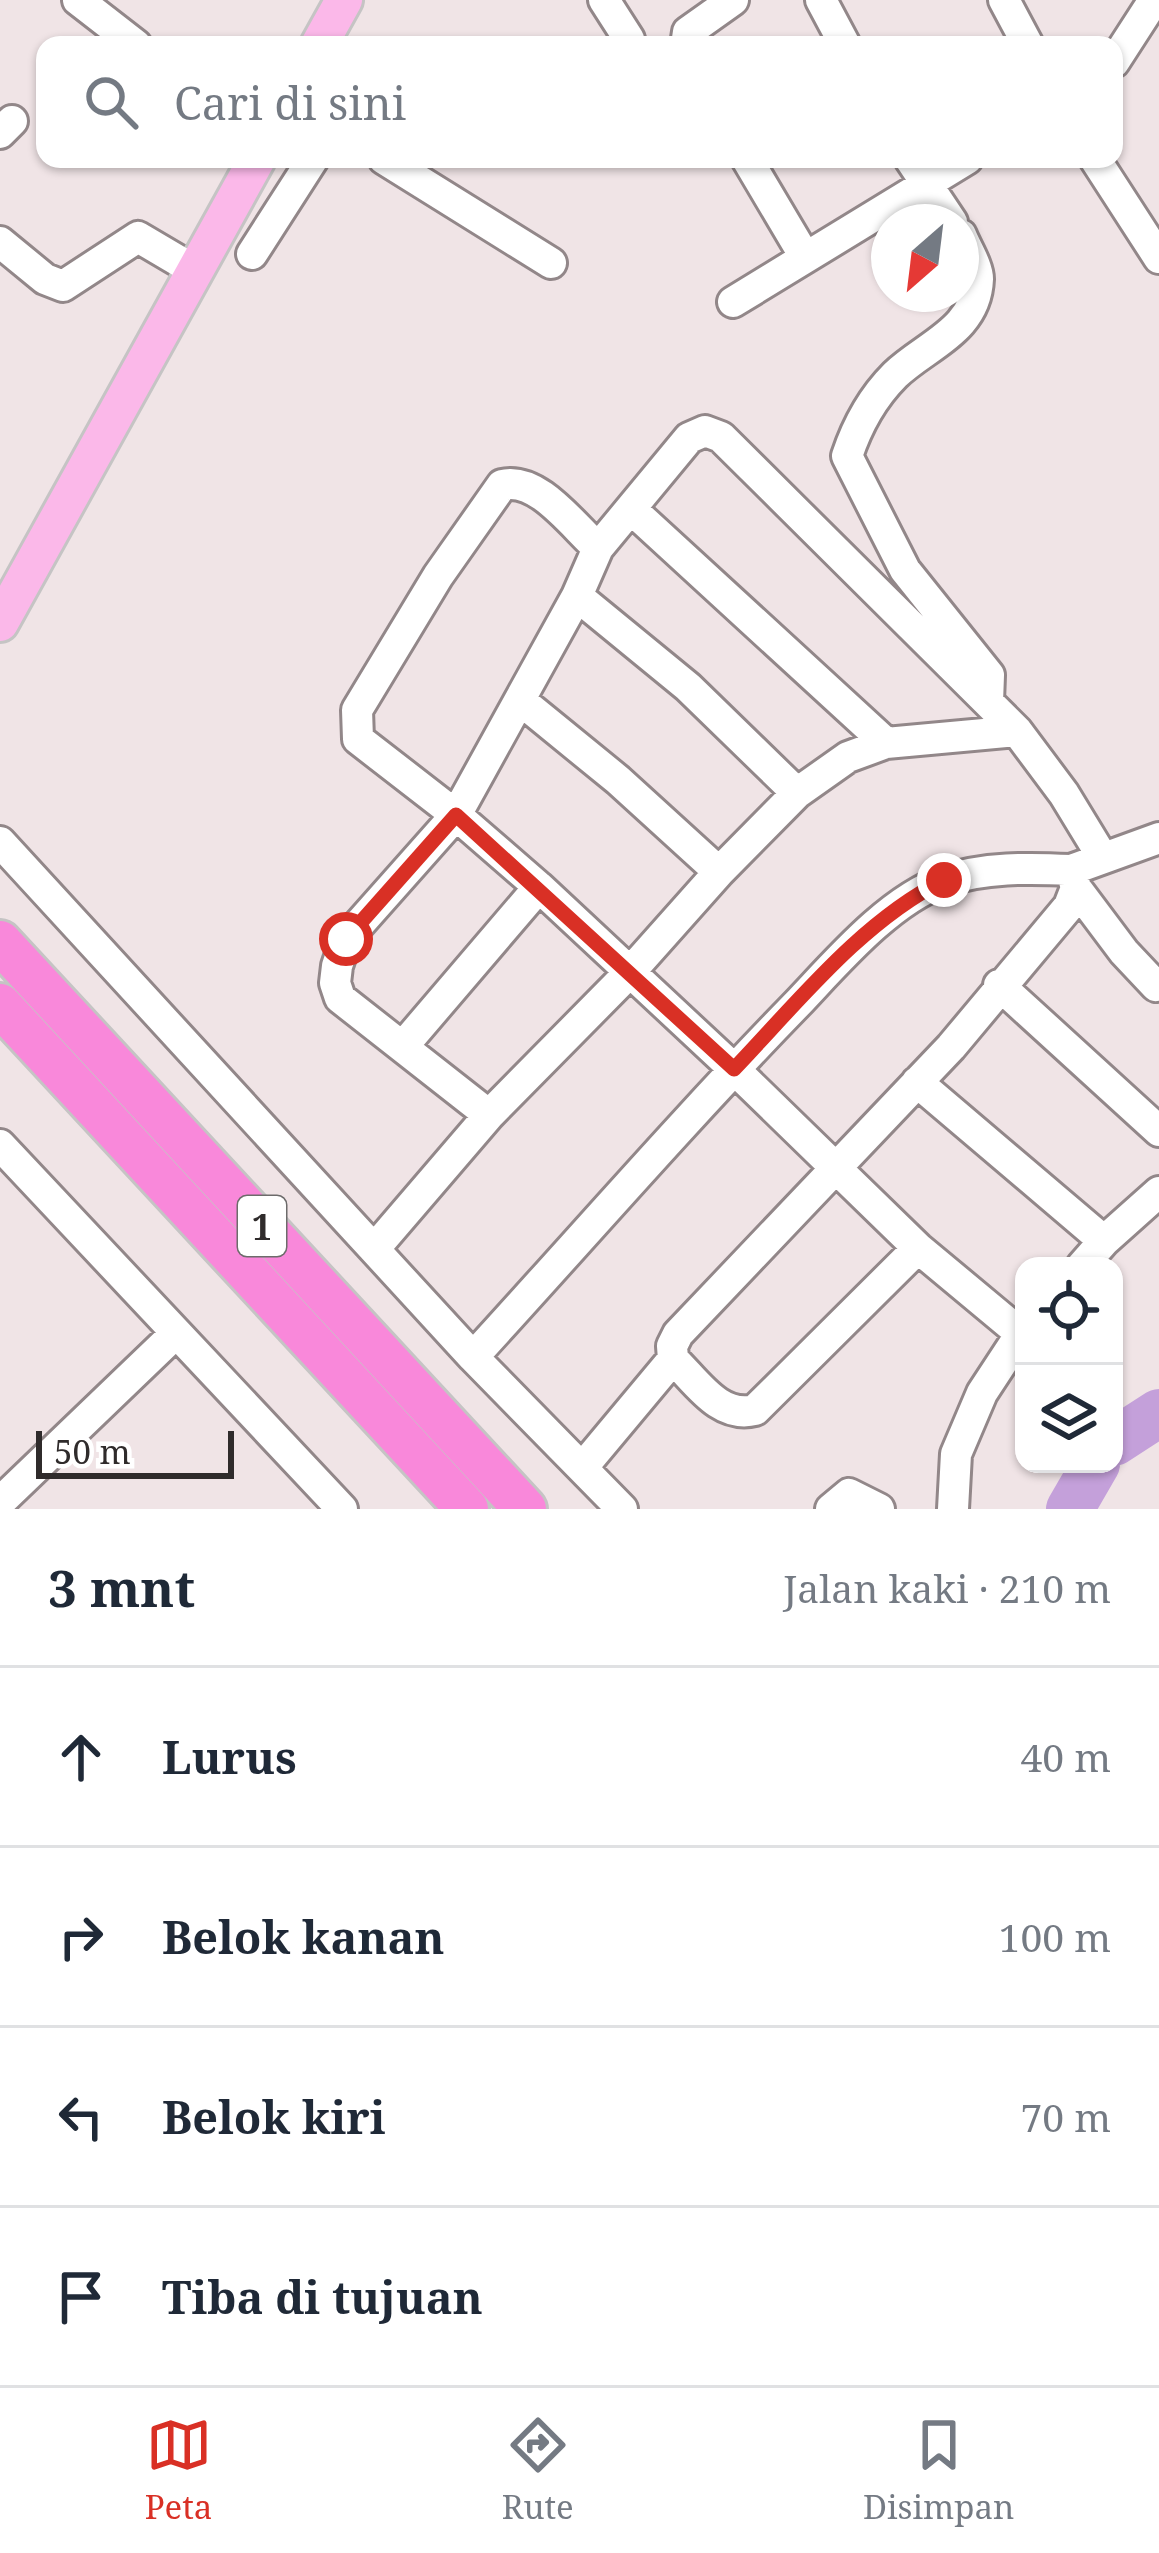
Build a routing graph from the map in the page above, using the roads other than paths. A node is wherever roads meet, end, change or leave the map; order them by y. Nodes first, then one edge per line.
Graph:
1 (78, 0) edge
2 (344, 0) edge
3 (604, 0) edge
4 (733, 0) edge
5 (821, 0) edge
6 (1004, 0) edge
7 (1154, 0) edge
8 (124, 36) edge
9 (324, 36) edge
10 (626, 36) edge
11 (687, 36) edge
12 (840, 36) edge
13 (1023, 36) edge
14 (1123, 48) edge
15 (252, 168) edge
16 (303, 168) edge
17 (398, 168) edge
18 (752, 168) edge
19 (915, 168) edge
20 (954, 168) edge
21 (1101, 168) edge
22 (926, 187) junction
23 (939, 204) edge
24 (0, 242) edge
25 (252, 254) dead end
26 (805, 256) junction
27 (1159, 258) edge
28 (551, 263) dead end
29 (194, 270) junction
30 (733, 302) dead end
31 (967, 312) edge
32 (631, 509) junction
33 (598, 548) junction
34 (578, 596) junction
35 (0, 623) edge
36 (520, 700) junction
37 (988, 702) junction
38 (1017, 730) junction
39 (886, 743) junction
40 (797, 793) junction
41 (456, 815) junction
42 (1159, 838) edge
43 (0, 842) edge
44 (1103, 858) junction
45 (718, 872) junction
46 (1074, 879) junction
47 (538, 887) junction
48 (0, 942) edge
49 (630, 972) junction
50 (999, 986) junction
51 (1158, 987) edge
52 (0, 1005) edge
53 (404, 1046) junction
54 (734, 1069) junction
55 (916, 1082) junction
56 (489, 1115) junction
57 (1159, 1131) edge
58 (0, 1145) edge
59 (833, 1168) junction
60 (1159, 1192) edge
61 (1103, 1241) junction
62 (375, 1248) junction
63 (918, 1248) junction
64 (1090, 1257) edge
65 (1015, 1325) edge
66 (176, 1333) junction
67 (1015, 1342) edge
68 (473, 1357) junction
69 (673, 1359) junction
70 (582, 1468) junction
71 (0, 1502) edge
72 (947, 1508) edge
73 (342, 1509) edge
74 (467, 1509) edge
75 (525, 1509) edge
76 (622, 1509) edge
77 (831, 1509) edge
78 (879, 1509) edge

1 - 8 street
2 - 9 main road
3 - 10 street
4 - 11 street
5 - 12 street
6 - 13 street
7 - 14 street
15 - 29 main road
16 - 25 street
17 - 28 street
18 - 26 street
19 - 22 street
20 - 22 street
21 - 27 street
22 - 23 street
22 - 26 street
24 - 29 street
26 - 30 street
29 - 35 main road
31 - 37 street
32 - 33 street
32 - 37 street
32 - 39 street
33 - 34 street
33 - 41 street
34 - 36 street
34 - 40 street
36 - 41 street
36 - 45 street
37 - 38 street
38 - 39 street
38 - 44 street
39 - 40 street
40 - 45 street
41 - 47 street
41 - 53 street
42 - 44 street
43 - 62 street
44 - 46 street
45 - 49 street
46 - 50 street
46 - 51 street
46 - 54 street
47 - 49 street
47 - 53 street
48 - 75 highway, 1
49 - 54 street
49 - 56 street
50 - 55 street
50 - 57 street
52 - 74 highway, 1
53 - 56 street
54 - 59 street
54 - 68 street
55 - 59 street
55 - 61 street
56 - 62 street
58 - 66 street
59 - 63 street
59 - 69 street
60 - 61 street
61 - 64 street
62 - 68 street
63 - 65 street
63 - 69 street
66 - 71 street
66 - 73 street
67 - 72 street
68 - 70 street
69 - 70 street
70 - 76 street
77 - 78 street

